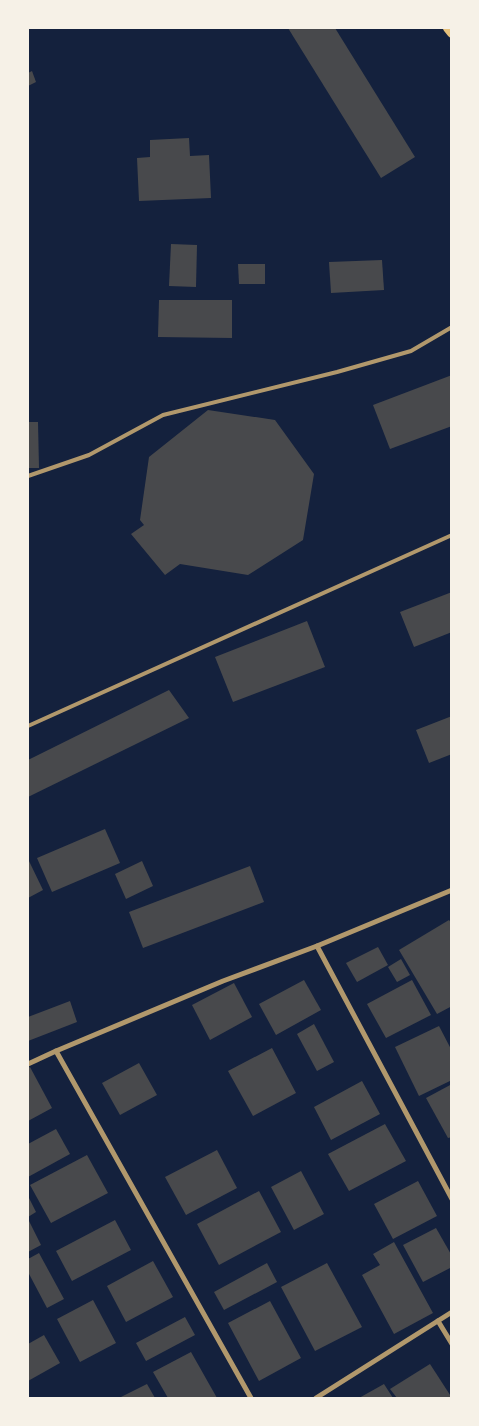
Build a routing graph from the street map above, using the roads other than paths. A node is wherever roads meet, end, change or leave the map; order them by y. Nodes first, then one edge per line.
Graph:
1 (448, 28) edge
2 (452, 33) edge
3 (452, 326) edge
4 (28, 476) edge
5 (452, 535) edge
6 (28, 726) edge
7 (452, 890) edge
8 (317, 946) junction
9 (56, 1051) junction
10 (28, 1064) edge
11 (452, 1199) edge
12 (452, 1312) edge
13 (438, 1321) junction
14 (452, 1344) edge
15 (251, 1398) edge
16 (316, 1398) edge

1 - 2 main road
3 - 4 lane
5 - 6 lane
7 - 8 street
8 - 9 street
8 - 11 street
9 - 10 street
9 - 15 street
12 - 13 street
13 - 14 street
13 - 16 street

